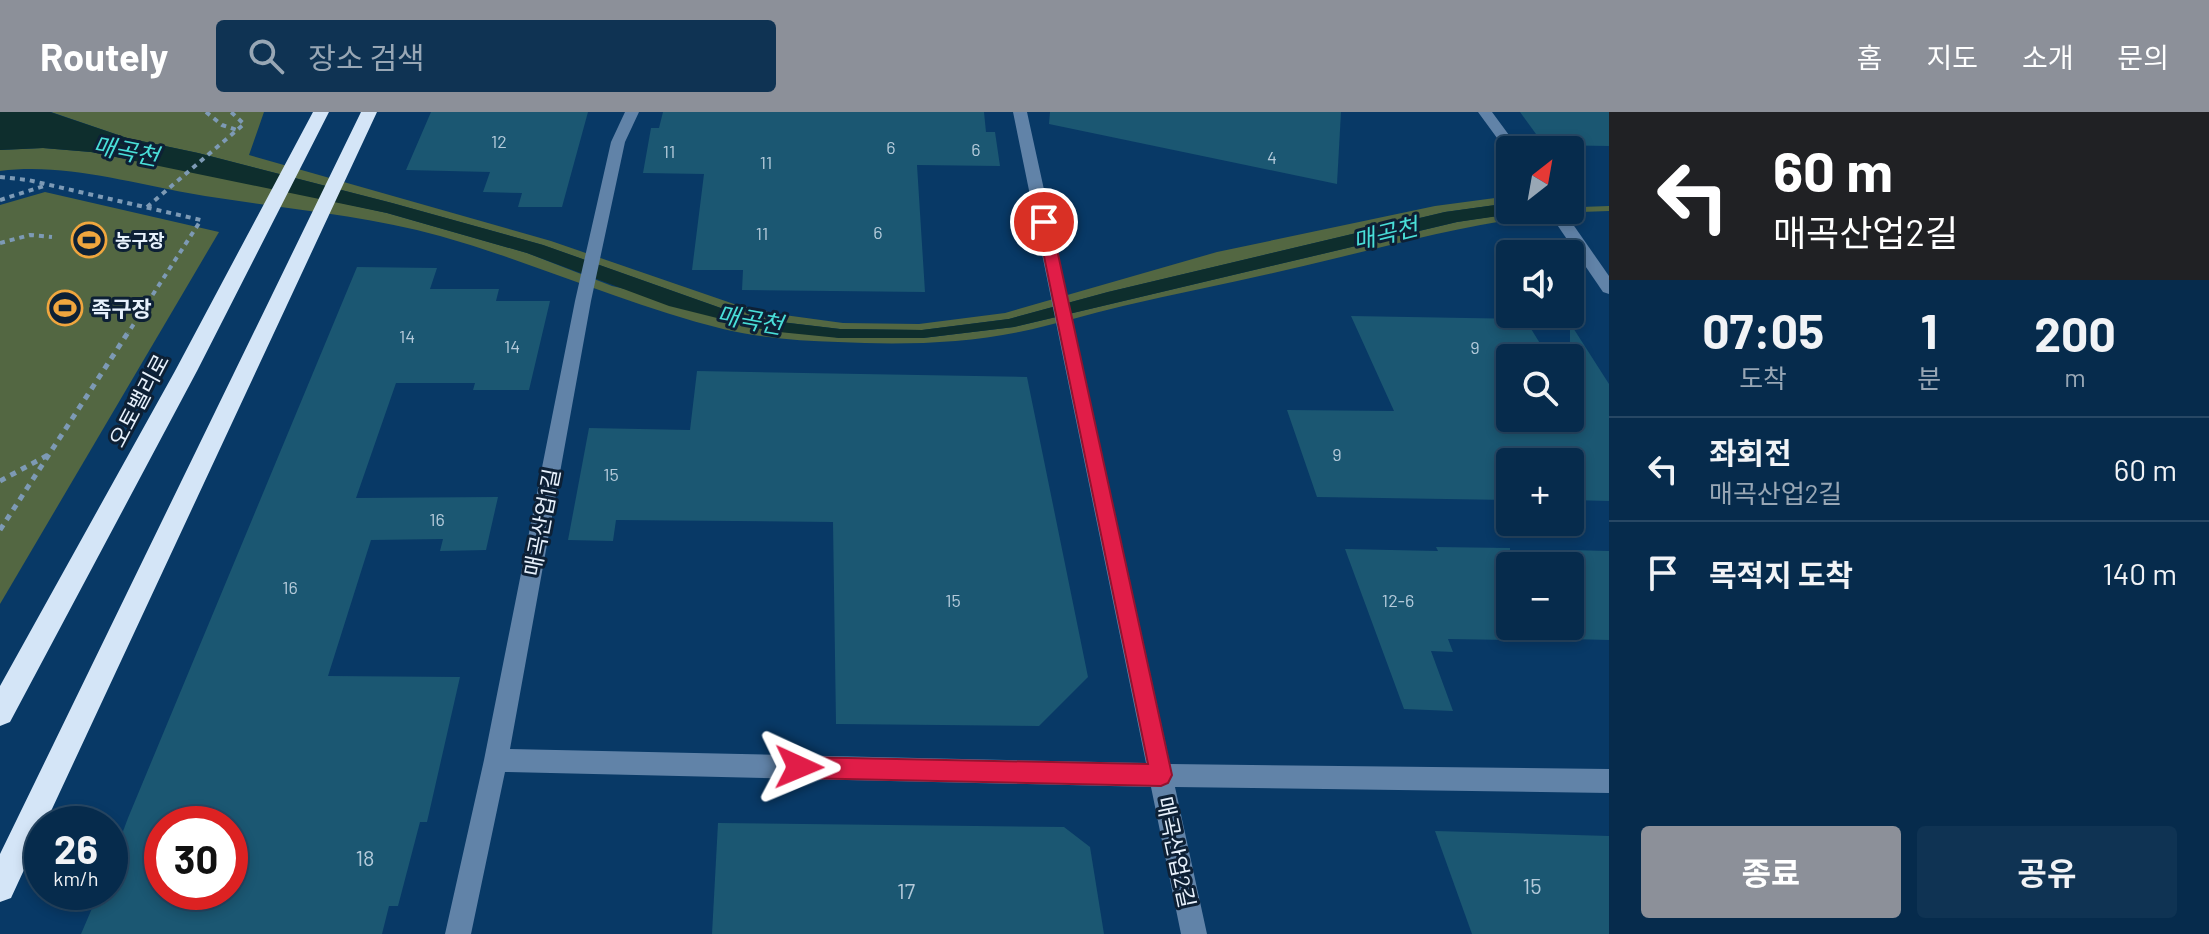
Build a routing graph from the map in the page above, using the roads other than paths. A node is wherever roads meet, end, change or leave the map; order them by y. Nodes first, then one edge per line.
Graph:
1 (321, 112) edge
2 (369, 112) edge
3 (632, 112) edge
4 (1020, 112) edge
5 (1485, 112) edge
6 (1503, 136) edge
7 (1565, 224) edge
8 (1609, 288) edge
9 (0, 713) edge
10 (496, 760) junction
11 (1161, 775) junction
12 (1609, 781) edge
13 (0, 887) edge
14 (458, 934) edge
15 (1194, 934) edge

1 - 9 highway, 오토밸리로
2 - 13 highway
3 - 10 street, 매곡산업1길
4 - 11 street, 매곡산업2길
5 - 6 street
7 - 8 street
10 - 11 street
10 - 14 street, 매곡산업1길
11 - 12 street
11 - 15 street, 매곡산업2길

